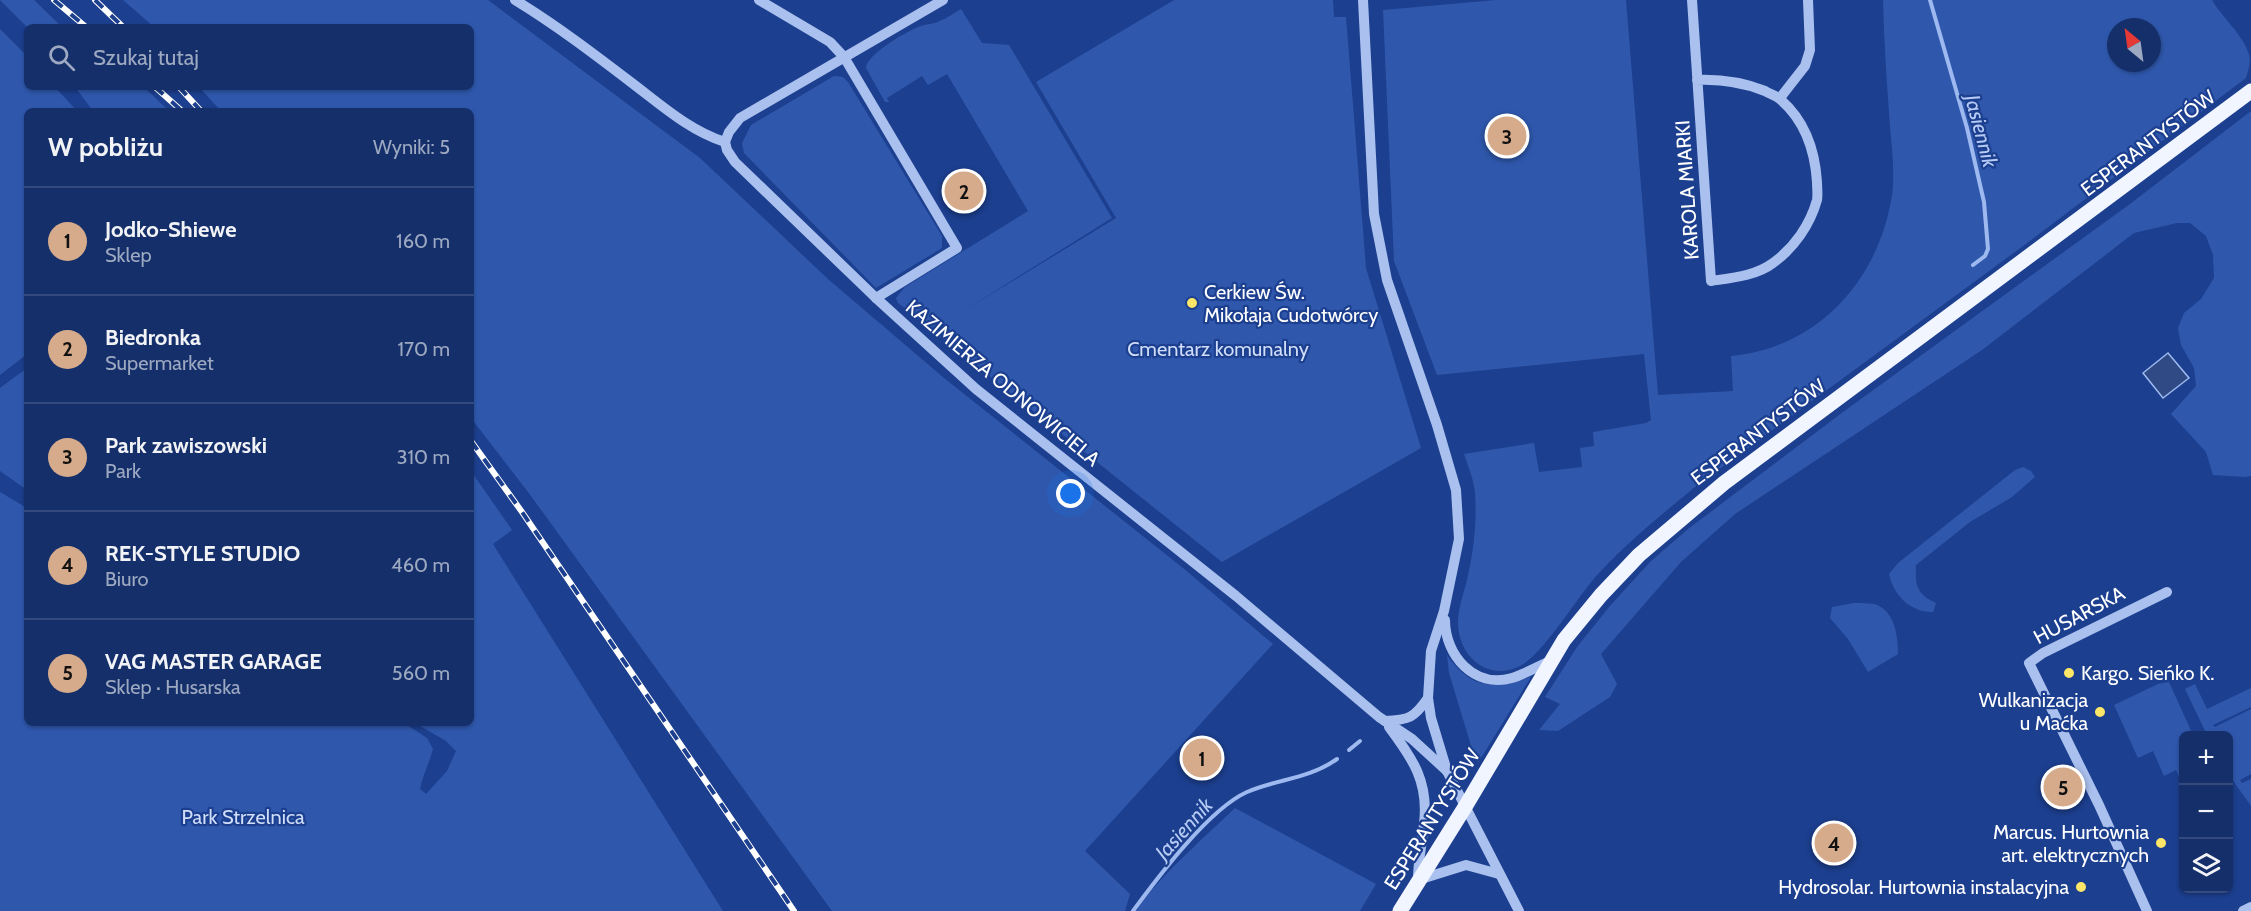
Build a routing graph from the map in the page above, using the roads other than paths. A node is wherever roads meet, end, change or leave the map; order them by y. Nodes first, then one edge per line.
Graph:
1 (515, 0) edge
2 (759, 0) edge
3 (944, 0) edge
4 (1363, 0) edge
5 (1692, 0) edge
6 (1808, 0) edge
7 (844, 57) junction
8 (1697, 80) junction
9 (2251, 91) edge
10 (1780, 98) junction
11 (725, 142) junction
12 (876, 298) junction
13 (2167, 592) dead end
14 (1444, 611) junction
15 (1551, 661) junction
16 (1428, 698) junction
17 (1385, 722) junction
18 (1447, 771) junction
19 (1465, 807) junction
20 (1499, 874) junction
21 (1418, 880) junction
22 (2251, 907) edge
23 (1400, 911) edge
24 (1519, 911) edge
25 (2147, 911) edge
26 (2243, 911) edge

1 - 11 street
2 - 7 street
3 - 7 street
4 - 14 street
5 - 8 street, KAROLA MIARKI
6 - 10 street
7 - 11 street
7 - 12 street
8 - 10 street, KAROLA MIARKI
8 - 10 street, KAROLA MIARKI
9 - 15 main road, ESPERANTYSTÓW
11 - 12 street, KAZIMIERZA ODNOWICIELA
12 - 17 street, KAZIMIERZA ODNOWICIELA
13 - 25 street, HUSARSKA
14 - 15 street
14 - 16 street
15 - 19 main road, ESPERANTYSTÓW
16 - 17 street
16 - 18 street
17 - 18 street, KAZIMIERZA ODNOWICIELA
17 - 21 street
18 - 19 street
19 - 20 street
19 - 21 main road, ESPERANTYSTÓW
20 - 21 street
20 - 24 street
21 - 23 main road, ESPERANTYSTÓW
22 - 26 street

